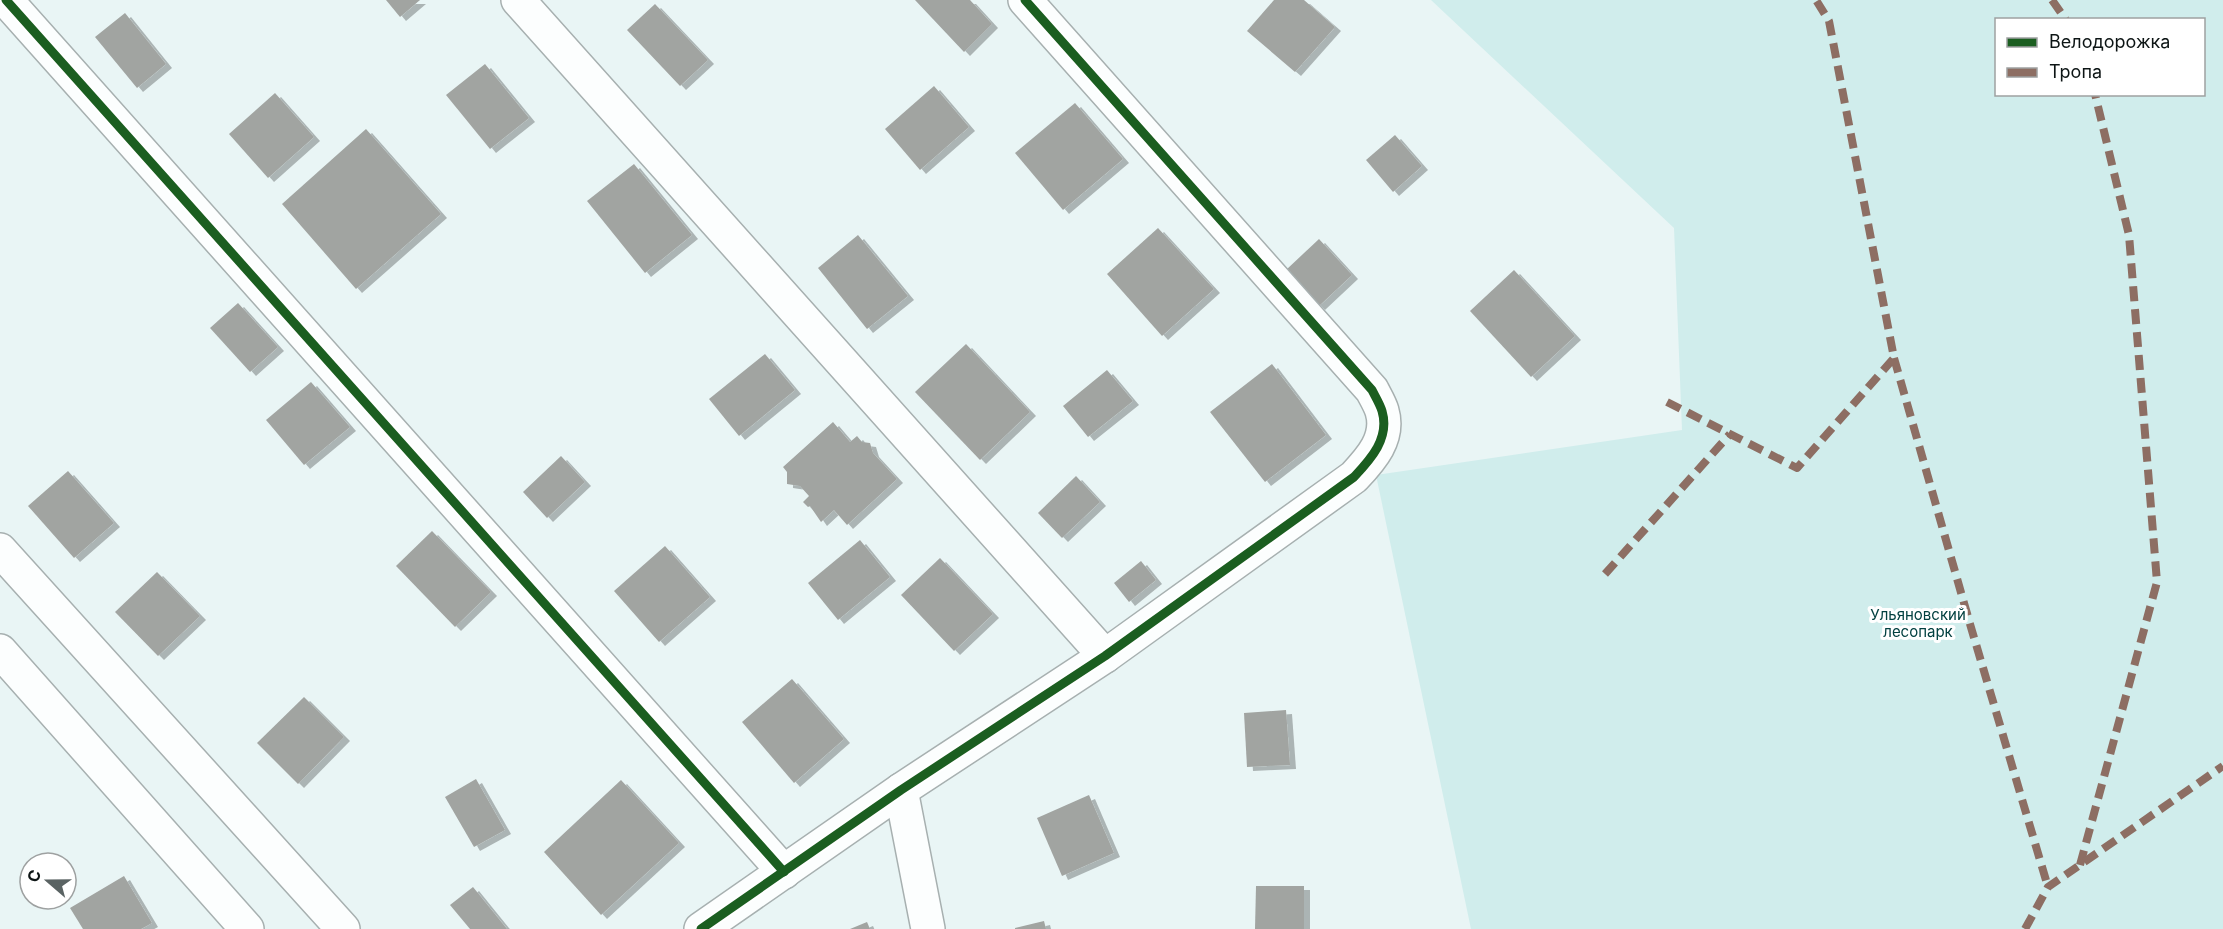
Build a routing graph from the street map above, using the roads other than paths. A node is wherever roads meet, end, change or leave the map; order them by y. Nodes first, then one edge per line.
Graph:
1 (6, 0) edge
2 (518, 0) edge
3 (1025, 0) edge
4 (0, 550) edge
5 (0, 651) edge
6 (1105, 656) junction
7 (901, 790) junction
8 (783, 872) junction
9 (247, 929) edge
10 (343, 929) edge
11 (701, 929) edge
12 (928, 929) edge

1 - 8 street
2 - 6 street
3 - 6 street
4 - 10 street
5 - 9 street
6 - 7 street
7 - 8 street
7 - 12 street
8 - 11 street

